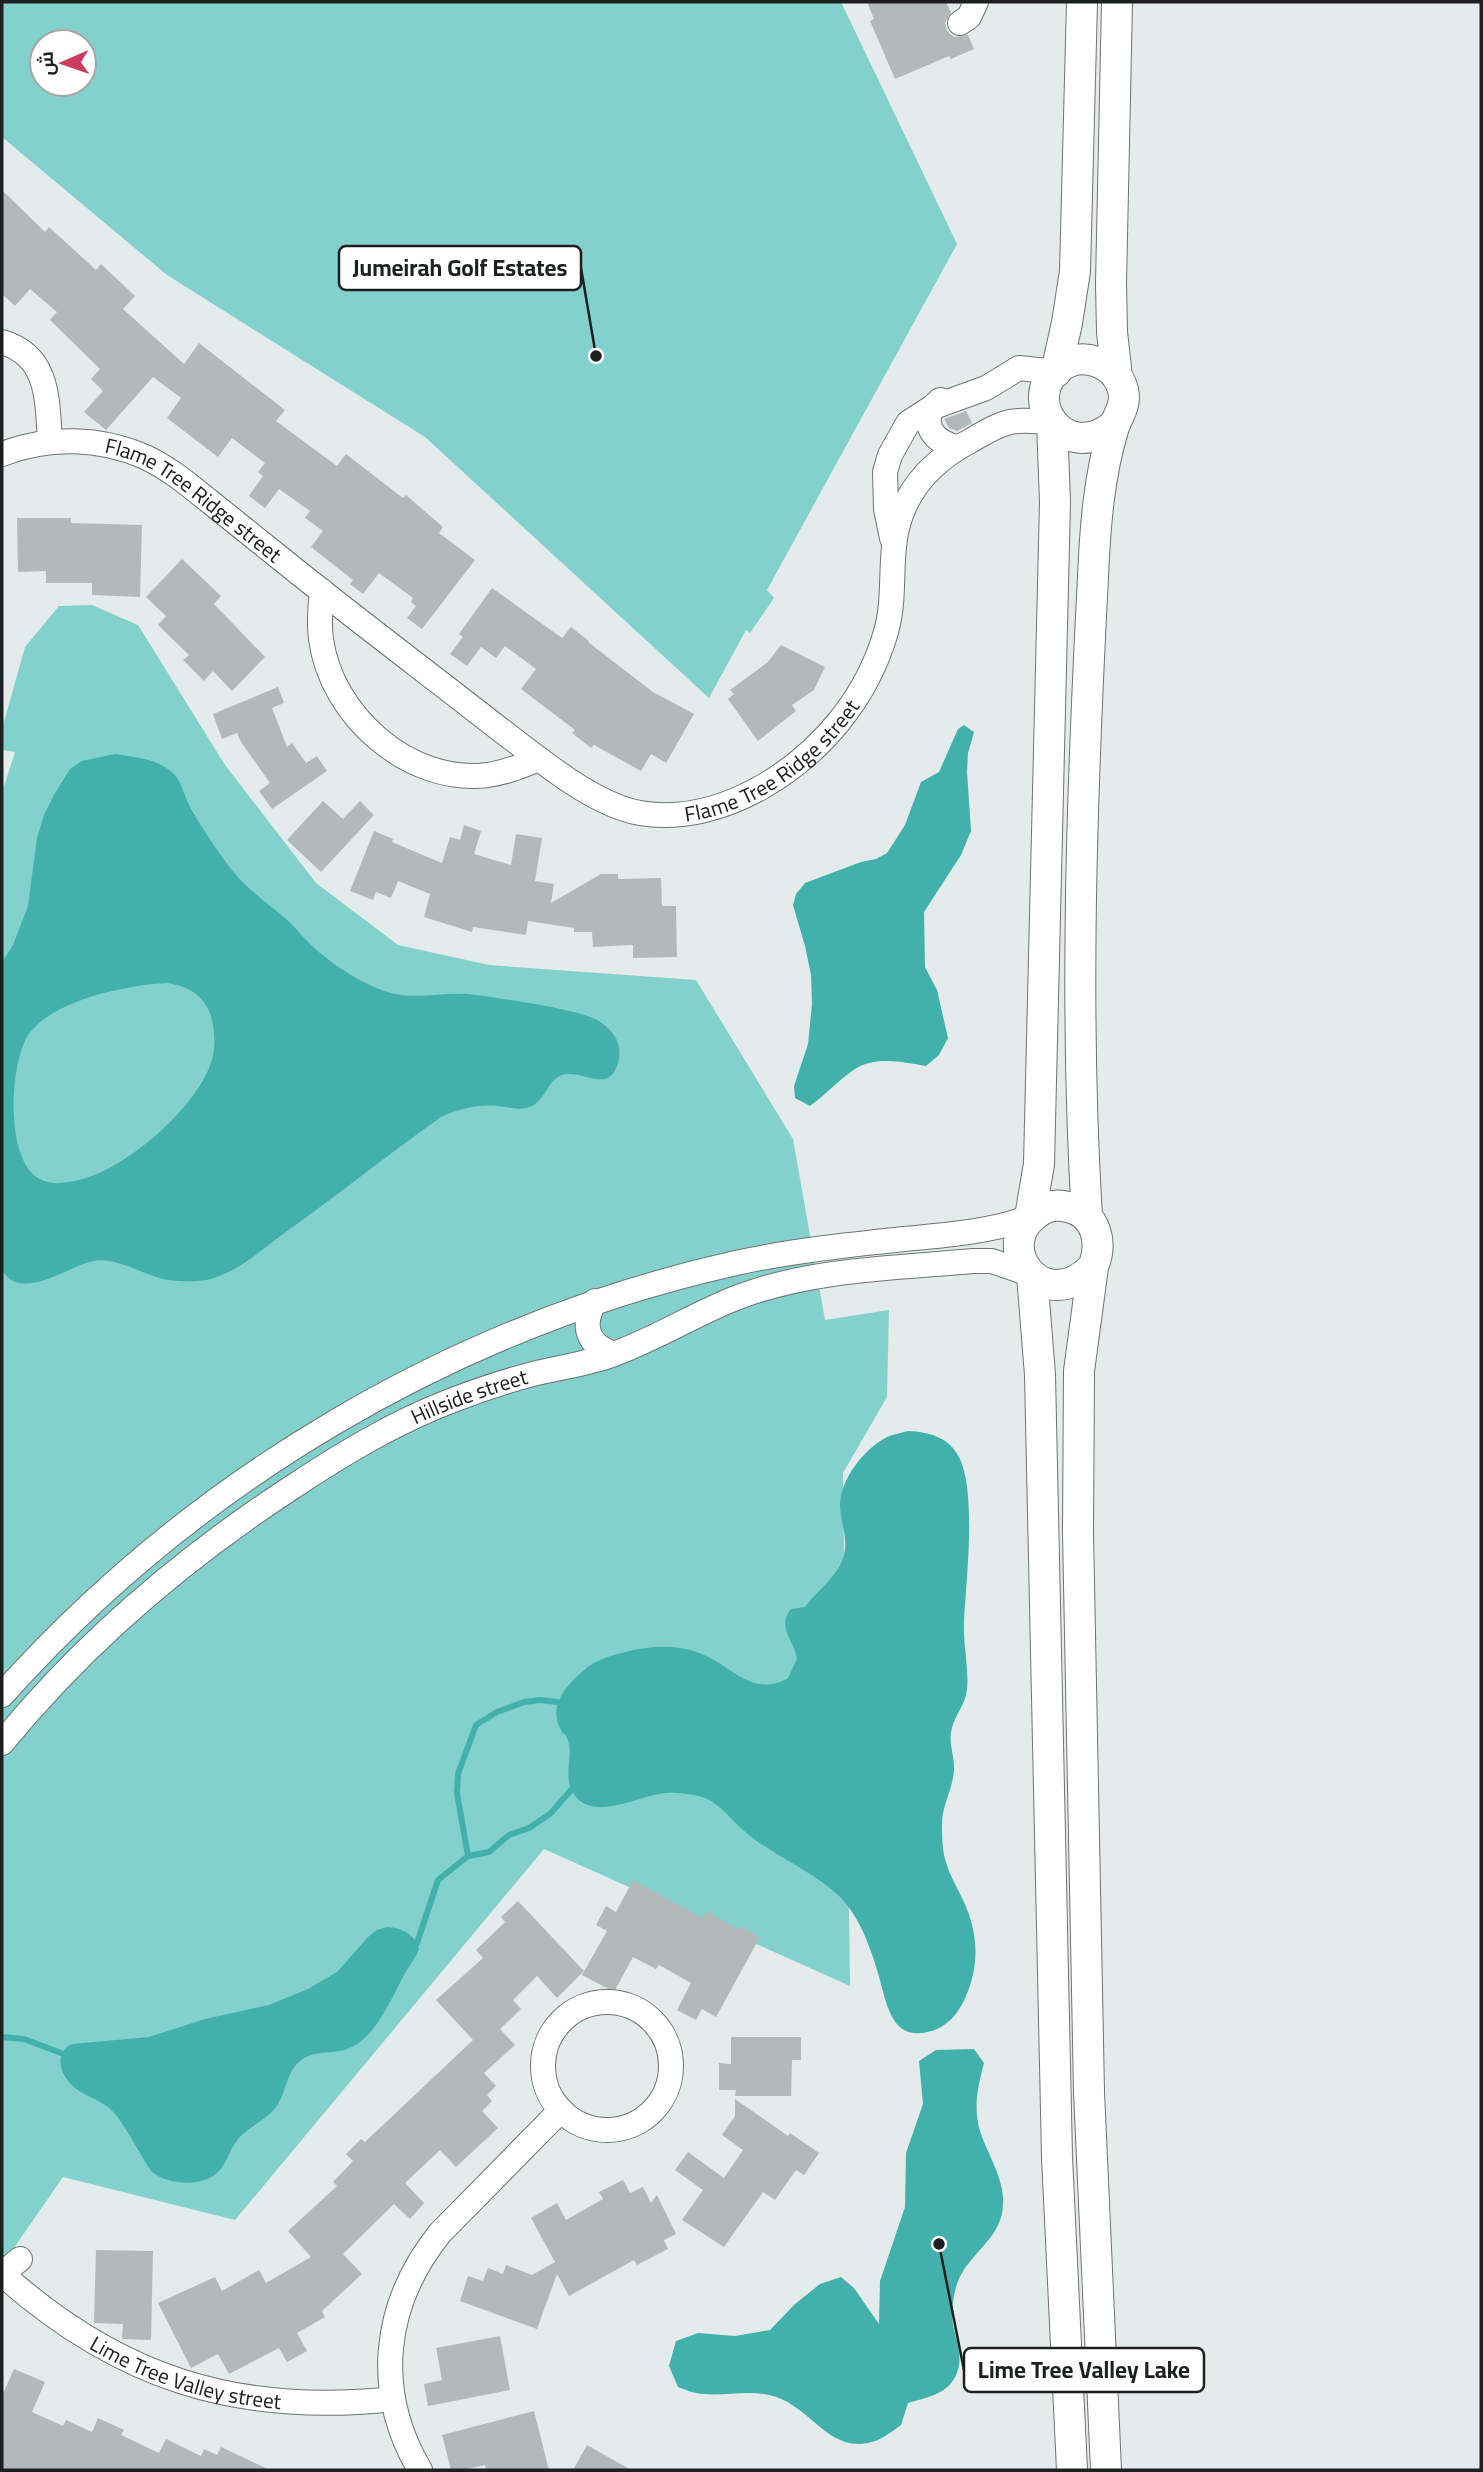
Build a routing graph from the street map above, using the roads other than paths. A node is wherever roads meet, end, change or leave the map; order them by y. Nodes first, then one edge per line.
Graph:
1 (976, 2) edge
2 (1082, 2) edge
3 (1117, 2) edge
4 (960, 23) dead end
5 (2, 342) edge
6 (1056, 372) junction
7 (1117, 377) junction
8 (931, 408) junction
9 (1052, 422) junction
10 (1113, 426) junction
11 (50, 442) junction
12 (959, 447) junction
13 (2, 454) edge
14 (894, 549) junction
15 (322, 591) junction
16 (539, 759) junction
17 (1030, 1217) junction
18 (1087, 1217) junction
19 (1093, 1267) junction
20 (1032, 1275) junction
21 (595, 1301) junction
22 (614, 1354) junction
23 (2, 1695) edge
24 (2, 1743) edge
25 (561, 2110) junction
26 (20, 2259) dead end
27 (393, 2399) junction
28 (420, 2470) edge
29 (1072, 2470) edge
30 (1106, 2470) edge

1 - 4 street
2 - 6 street
3 - 7 street
5 - 11 street
6 - 7 street
6 - 8 street, Flame Tree Ridge street
6 - 9 street
7 - 10 street
8 - 12 street
8 - 14 street, Flame Tree Ridge street
9 - 10 street
9 - 12 street, Flame Tree Ridge street
9 - 17 street
10 - 18 street
11 - 13 street, Flame Tree Ridge street
11 - 15 street, Flame Tree Ridge street
12 - 14 street, Flame Tree Ridge street
14 - 16 street, Flame Tree Ridge street
15 - 16 street, Flame Tree Ridge street
15 - 16 street
17 - 18 street
17 - 20 street
17 - 21 street, Hillside street
18 - 19 street
19 - 20 street
19 - 30 street
20 - 22 street, Hillside street
20 - 29 street
21 - 22 street
21 - 23 street, Hillside street
22 - 24 street, Hillside street
25 - 25 street
25 - 27 street
26 - 27 street, Lime Tree Valley street
27 - 28 street

